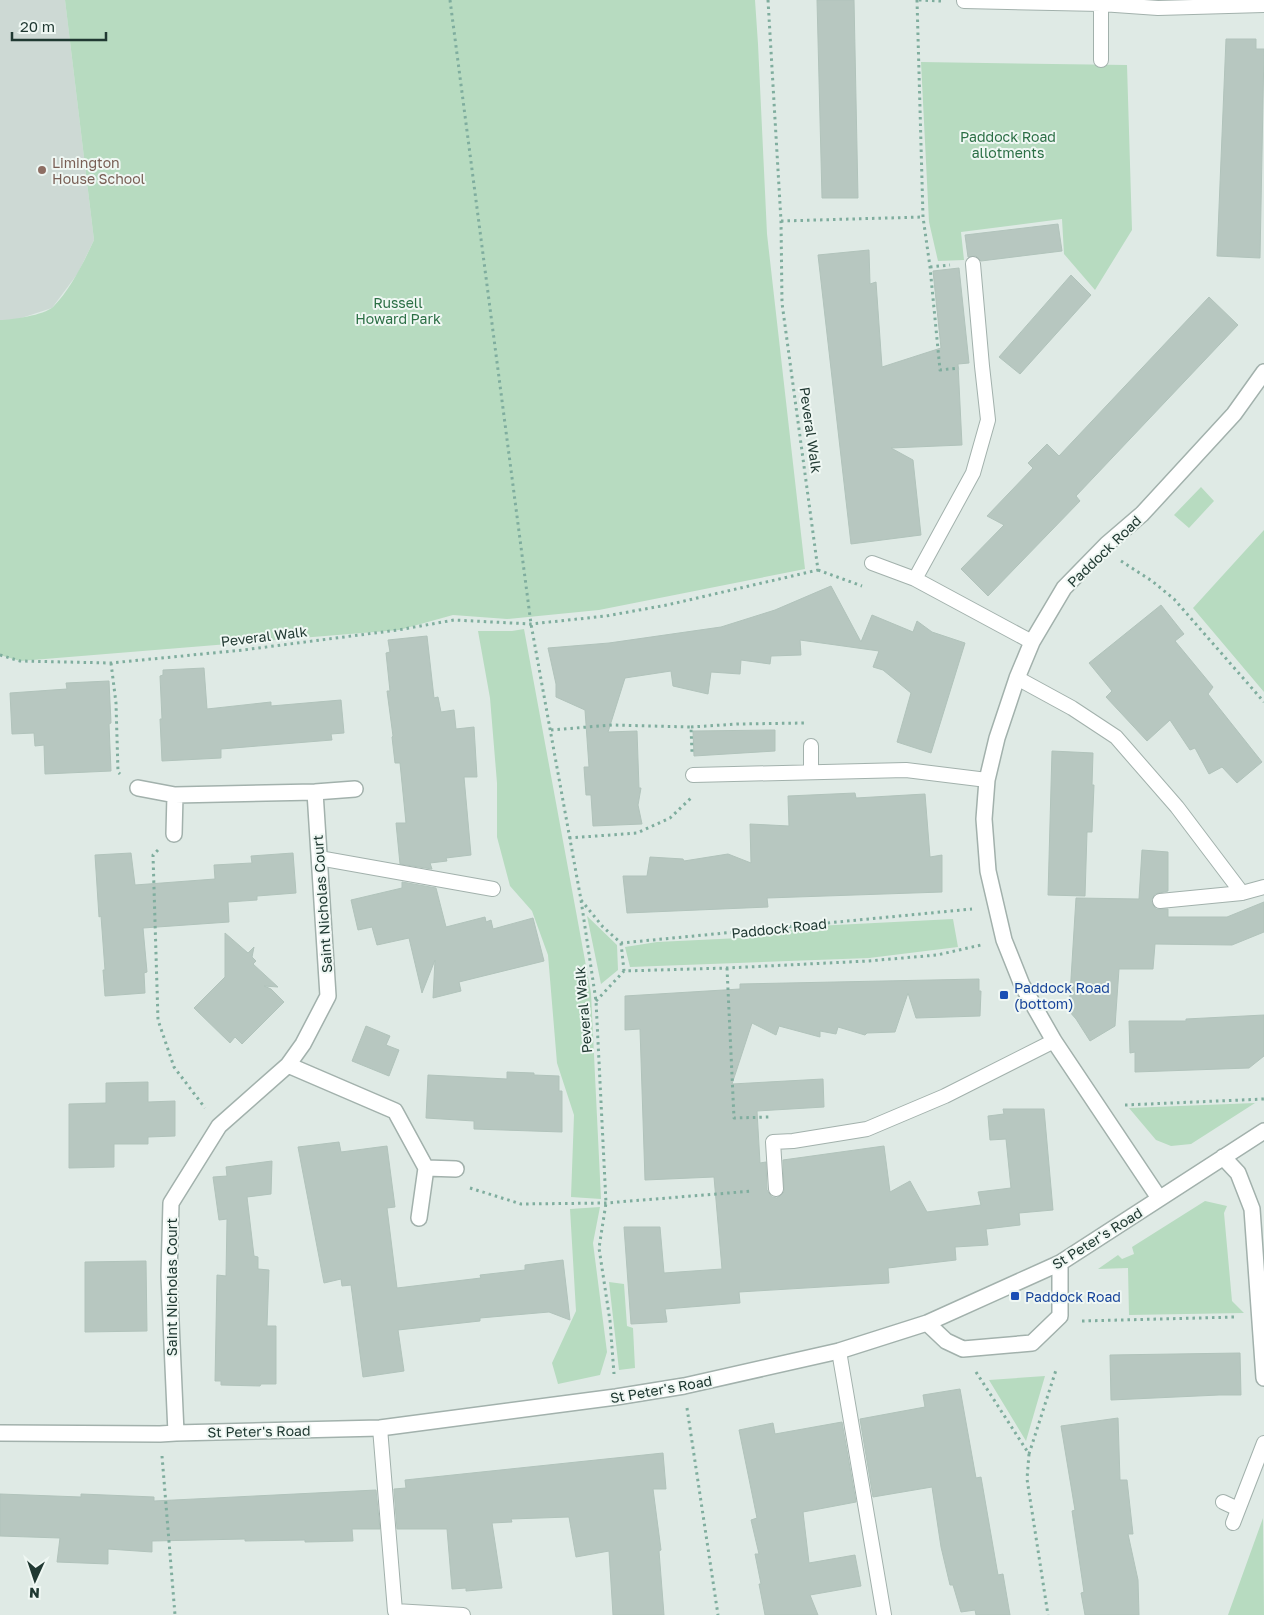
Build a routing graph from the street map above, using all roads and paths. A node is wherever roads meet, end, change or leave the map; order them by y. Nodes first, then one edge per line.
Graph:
1 (450, 0) edge
2 (768, 0) edge
3 (917, 0) edge
4 (964, 0) edge
5 (1101, 4) junction
6 (1264, 5) edge
7 (1101, 60) dead end
8 (923, 217) junction
9 (781, 221) junction
10 (973, 264) dead end
11 (982, 366) junction
12 (1264, 372) edge
13 (1106, 544) junction
14 (872, 563) dead end
15 (915, 580) junction
16 (531, 624) junction
17 (1032, 642) junction
18 (0, 655) edge
19 (111, 664) junction
20 (1017, 678) junction
21 (1264, 702) edge
22 (805, 726) dead end
23 (691, 727) junction
24 (551, 730) junction
25 (811, 746) dead end
26 (811, 771) junction
27 (694, 775) junction
28 (987, 780) junction
29 (138, 788) joint
30 (355, 789) dead end
31 (315, 792) junction
32 (175, 795) junction
33 (174, 834) joint
34 (569, 838) junction
35 (319, 858) junction
36 (1264, 886) edge
37 (493, 890) dead end
38 (1242, 893) junction
39 (581, 900) junction
40 (1160, 901) dead end
41 (997, 906) junction
42 (1004, 940) junction
43 (621, 943) junction
44 (726, 968) junction
45 (624, 971) junction
46 (596, 1000) junction
47 (1054, 1041) junction
48 (288, 1065) junction
49 (1264, 1099) edge
50 (1098, 1106) junction
51 (219, 1126) junction
52 (1264, 1131) edge
53 (773, 1142) junction
54 (1224, 1157) junction
55 (426, 1168) junction
56 (456, 1169) joint
57 (776, 1189) joint
58 (1159, 1198) junction
59 (606, 1203) junction
60 (419, 1218) dead end
61 (1060, 1263) junction
62 (1260, 1316) junction
63 (1082, 1321) dead end
64 (927, 1323) junction
65 (963, 1349) junction
66 (839, 1351) junction
67 (1056, 1370) dead end
68 (1264, 1378) edge
69 (684, 1386) junction
70 (616, 1397) junction
71 (380, 1428) junction
72 (176, 1432) junction
73 (0, 1434) edge
74 (160, 1434) junction
75 (1264, 1443) edge
76 (1028, 1454) junction
77 (1222, 1502) dead end
78 (1238, 1509) junction
79 (1233, 1523) dead end
80 (175, 1615) edge
81 (462, 1615) edge
82 (718, 1615) edge
83 (884, 1615) edge
84 (1048, 1615) edge

1 - 16 path
2 - 9 path, Peveral Walk
3 - 8 path
4 - 5 lane
5 - 6 lane
5 - 7 lane
8 - 9 path
8 - 11 path
9 - 16 path, Peveral Walk
10 - 11 lane
11 - 15 lane
12 - 13 street, Paddock Road
13 - 17 street, Paddock Road
13 - 21 path
14 - 15 lane
15 - 17 lane
16 - 19 path, Peveral Walk
16 - 24 path, Peveral Walk
17 - 20 street, Paddock Road
18 - 19 path, Peveral Walk
19 - 29 path
20 - 28 street, Paddock Road
20 - 38 lane
22 - 23 path
23 - 24 path
23 - 27 path
24 - 34 path, Peveral Walk
25 - 26 lane
26 - 27 lane
26 - 28 lane
27 - 34 path
28 - 41 street, Paddock Road
29 - 32 street
30 - 31 street
31 - 32 street
31 - 35 street, Saint Nicholas Court
32 - 33 street
33 - 51 path
34 - 39 path, Peveral Walk
35 - 37 lane
35 - 48 street, Saint Nicholas Court
36 - 38 lane
38 - 40 lane
39 - 43 path
39 - 46 path, Peveral Walk
41 - 42 street, Paddock Road
41 - 43 path, Paddock Road
42 - 44 path
42 - 47 street, Paddock Road
43 - 45 path
44 - 45 path
44 - 53 path
45 - 46 path
46 - 59 path, Peveral Walk
47 - 50 street, Paddock Road
47 - 53 lane
48 - 51 street, Saint Nicholas Court
48 - 55 street
49 - 50 path
50 - 58 street, Paddock Road
51 - 72 street, Saint Nicholas Court
52 - 54 street, St Peter's Road
53 - 57 lane
54 - 58 street, St Peter's Road
54 - 62 street
55 - 56 street
55 - 60 street
56 - 59 path
57 - 59 path
58 - 61 street, St Peter's Road
59 - 70 path, Peveral Walk
61 - 64 street, St Peter's Road
61 - 65 street
62 - 63 path
62 - 68 street
64 - 65 street
64 - 66 street, St Peter's Road
65 - 76 path
66 - 69 street, St Peter's Road
66 - 83 lane
67 - 76 path
69 - 70 street, St Peter's Road
69 - 82 path
70 - 71 street, St Peter's Road
71 - 72 street, St Peter's Road
71 - 81 lane
72 - 74 street, St Peter's Road
73 - 74 street, St Peter's Road
74 - 80 path
75 - 78 lane
76 - 84 path
77 - 78 lane
78 - 79 lane

